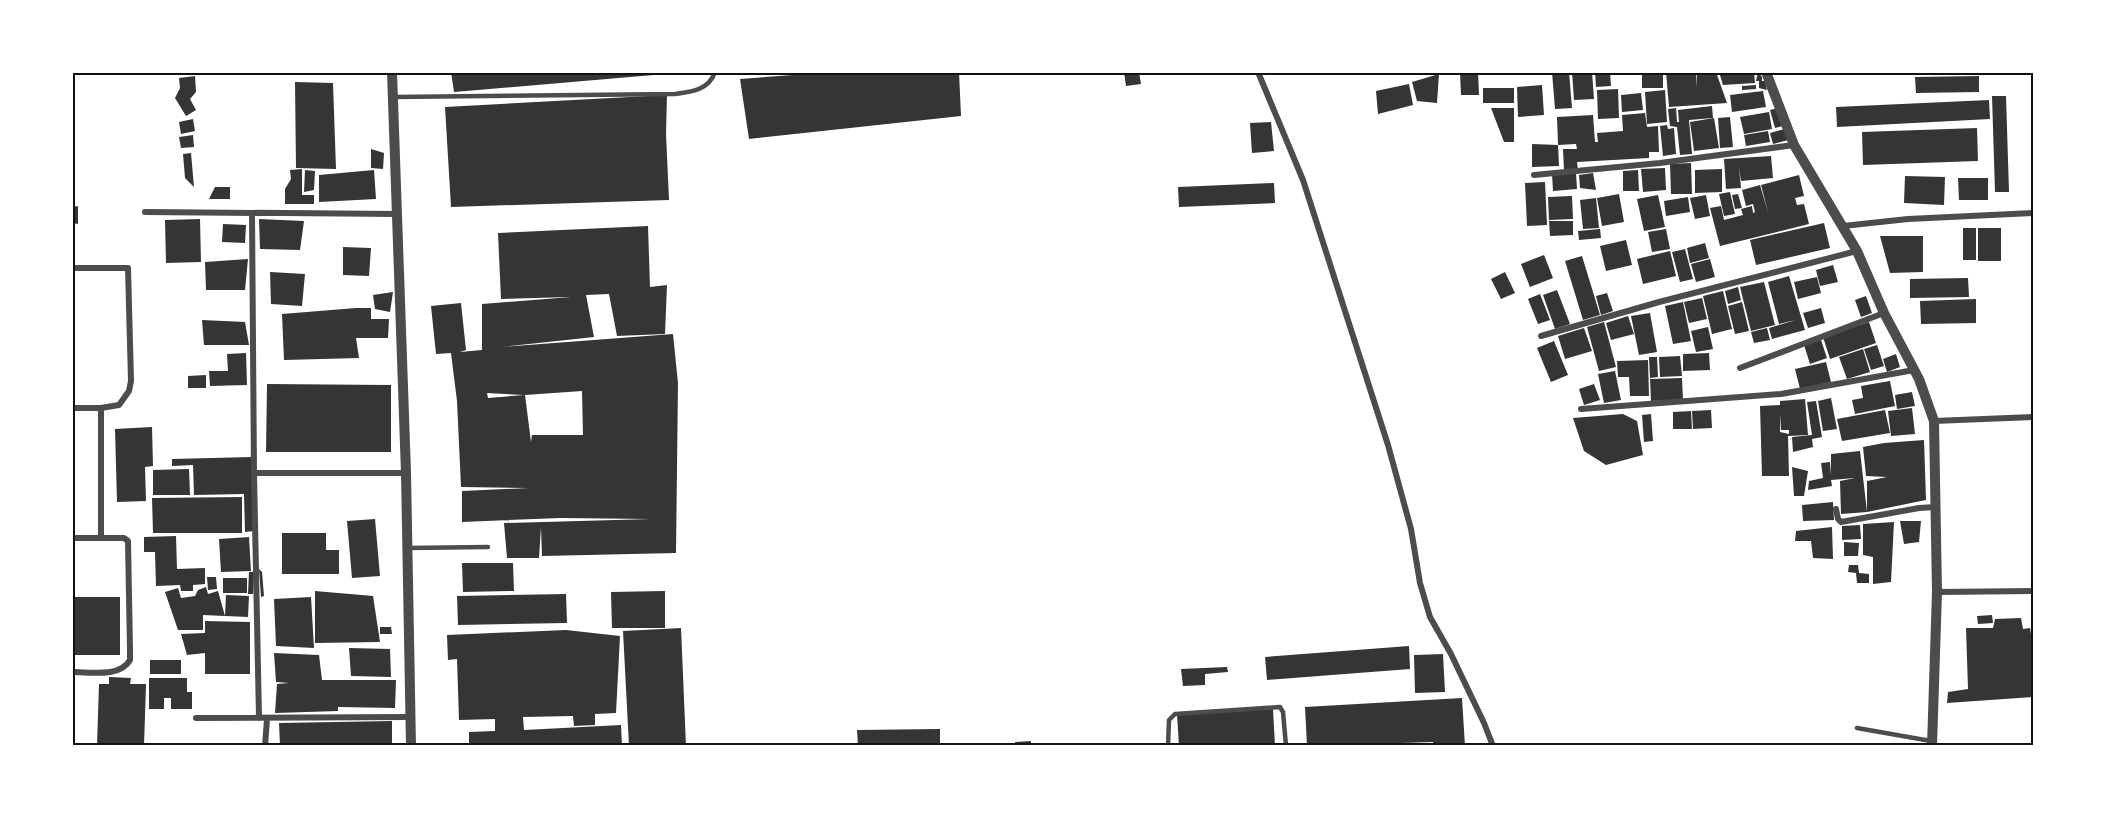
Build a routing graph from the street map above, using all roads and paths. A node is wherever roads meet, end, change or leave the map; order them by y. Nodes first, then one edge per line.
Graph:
1 (392, 72) edge
2 (715, 72) edge
3 (1258, 72) edge
4 (1766, 72) edge
5 (393, 97) junction
6 (1794, 145) junction
7 (1534, 175) dead end
8 (145, 212) dead end
9 (2033, 213) edge
10 (252, 214) junction
11 (397, 214) junction
12 (1844, 226) junction
13 (1857, 251) junction
14 (72, 268) edge
15 (1884, 313) junction
16 (1541, 336) dead end
17 (1740, 368) dead end
18 (1914, 370) junction
19 (72, 408) edge
20 (101, 408) junction
21 (1581, 409) dead end
22 (2033, 417) edge
23 (1934, 421) junction
24 (254, 473) junction
25 (406, 473) junction
26 (1936, 507) junction
27 (1836, 508) dead end
28 (72, 538) edge
29 (101, 538) junction
30 (488, 547) dead end
31 (407, 548) junction
32 (2033, 591) edge
33 (1937, 592) junction
34 (72, 672) edge
35 (411, 717) junction
36 (196, 718) dead end
37 (259, 718) junction
38 (267, 719) junction
39 (1857, 728) dead end
40 (1932, 744) edge
41 (266, 746) edge
42 (411, 746) edge
43 (1168, 746) edge
44 (1286, 746) edge
45 (1493, 746) edge

1 - 5 street
2 - 5 lane
3 - 45 street
4 - 6 street
5 - 11 street
6 - 7 street
6 - 12 street
8 - 10 street
9 - 12 street
10 - 11 street
10 - 24 street
11 - 25 street
12 - 13 street
13 - 15 street
13 - 16 street
14 - 20 street
15 - 17 street
15 - 18 street
18 - 21 street
18 - 23 street
19 - 20 street
20 - 29 street
22 - 23 street
23 - 26 street
24 - 25 street
24 - 37 street
25 - 31 street
26 - 27 street
26 - 33 street
28 - 29 street
29 - 34 street
30 - 31 lane
31 - 35 street
32 - 33 street
33 - 40 street
35 - 38 street
35 - 42 street
36 - 37 street
37 - 38 street
38 - 41 street
39 - 40 lane
43 - 44 lane

